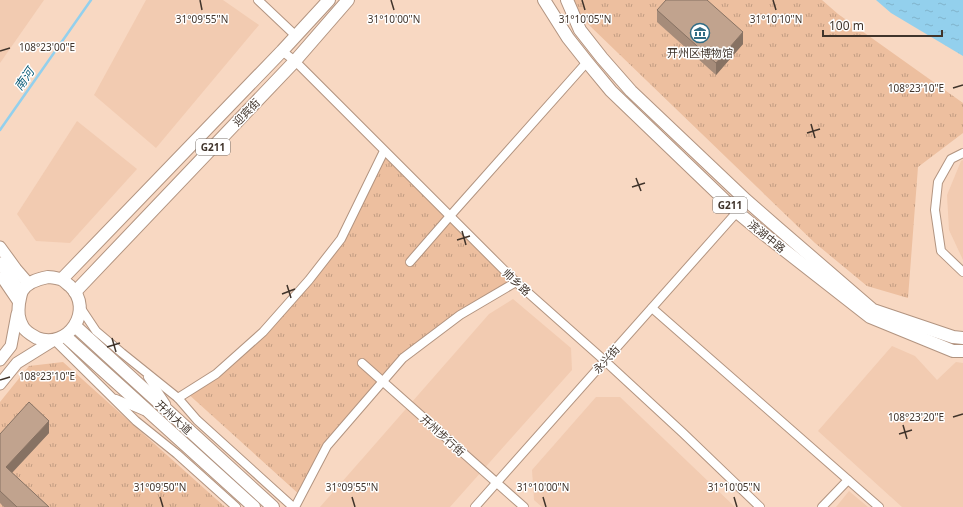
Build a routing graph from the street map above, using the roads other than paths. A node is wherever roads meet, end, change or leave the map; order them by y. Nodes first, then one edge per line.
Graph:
1 (258, 0) edge
2 (329, 0) edge
3 (348, 0) edge
4 (544, 0) edge
5 (567, 0) edge
6 (296, 36) junction
7 (282, 51) junction
8 (295, 61) junction
9 (587, 62) junction
10 (384, 150) junction
11 (963, 153) edge
12 (737, 212) junction
13 (450, 216) junction
14 (0, 247) edge
15 (410, 262) dead end
16 (0, 263) edge
17 (963, 272) edge
18 (0, 277) edge
19 (62, 279) junction
20 (516, 282) junction
21 (25, 288) junction
22 (75, 292) junction
23 (80, 307) junction
24 (652, 308) junction
25 (18, 309) junction
26 (75, 326) junction
27 (60, 338) junction
28 (963, 338) edge
29 (963, 351) edge
30 (0, 360) edge
31 (605, 361) junction
32 (362, 363) dead end
33 (144, 371) junction
34 (383, 382) junction
35 (0, 384) edge
36 (111, 397) junction
37 (178, 398) junction
38 (151, 414) junction
39 (174, 417) junction
40 (848, 480) junction
41 (497, 483) junction
42 (236, 507) edge
43 (254, 507) edge
44 (273, 507) edge
45 (294, 507) edge
46 (475, 507) edge
47 (524, 507) edge
48 (760, 507) edge
49 (822, 507) edge
50 (879, 507) edge

1 - 6 street
2 - 6 highway, 迎宾街 / G211
3 - 8 highway, 迎宾街 / G211
4 - 9 highway, 滨湖中路 / G211
5 - 28 highway, 滨湖中路 / G211
6 - 7 highway, 迎宾街 / G211
7 - 8 street, 帅乡路
7 - 19 highway, 迎宾街 / G211
8 - 10 street, 帅乡路
8 - 22 highway, 迎宾街 / G211
9 - 12 highway, 滨湖中路 / G211
9 - 13 street
10 - 13 street, 帅乡路
10 - 37 street
11 - 17 street
12 - 24 street, 永兴街
12 - 29 highway, 滨湖中路 / G211
13 - 15 street
13 - 20 street, 帅乡路
14 - 21 main road
16 - 21 main road
18 - 25 street
19 - 21 highway
19 - 22 highway
20 - 31 street, 帅乡路
20 - 34 street
21 - 25 highway
22 - 23 highway
23 - 26 highway
23 - 33 street
24 - 31 street, 永兴街
24 - 40 street
25 - 27 highway
25 - 30 main road
26 - 27 highway
26 - 39 highway, 开州大道
27 - 35 main road
27 - 36 street
27 - 38 highway, 开州大道
31 - 41 street, 永兴街
31 - 48 street, 帅乡路
32 - 34 street, 开州步行街
33 - 37 street
33 - 39 street
34 - 41 street, 开州步行街
34 - 45 street
36 - 38 street
36 - 42 street
37 - 45 street
38 - 43 highway, 开州大道
39 - 44 highway, 开州大道
40 - 49 street
40 - 50 street
41 - 46 street, 永兴街
41 - 47 street, 开州步行街

